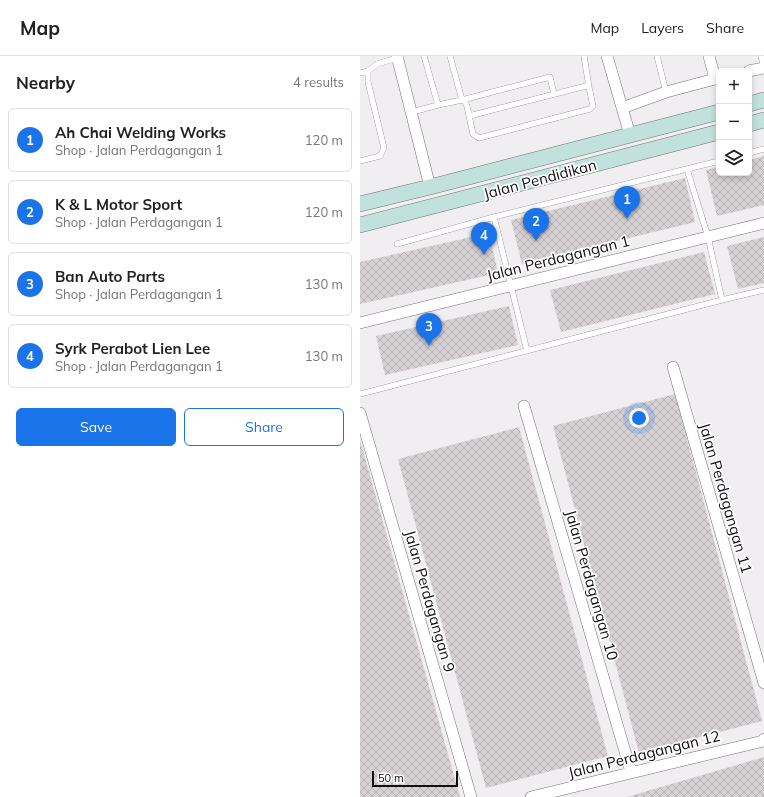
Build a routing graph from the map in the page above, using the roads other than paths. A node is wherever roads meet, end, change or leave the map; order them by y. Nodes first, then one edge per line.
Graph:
1 (424, 56) edge
2 (450, 56) edge
3 (584, 56) edge
4 (607, 56) edge
5 (657, 56) edge
6 (709, 56) edge
7 (761, 56) edge
8 (397, 57) edge
9 (764, 68) edge
10 (752, 70) edge
11 (368, 71) junction
12 (360, 73) edge
13 (716, 76) edge
14 (716, 79) edge
15 (589, 87) junction
16 (666, 92) junction
17 (554, 94) junction
18 (462, 100) junction
19 (764, 100) edge
20 (752, 103) edge
21 (438, 105) junction
22 (622, 108) junction
23 (412, 112) junction
24 (716, 113) edge
25 (469, 116) junction
26 (764, 120) edge
27 (752, 123) edge
28 (716, 133) edge
29 (630, 135) junction
30 (764, 149) edge
31 (752, 152) edge
32 (360, 161) edge
33 (716, 162) edge
34 (687, 169) junction
35 (430, 187) junction
36 (360, 204) edge
37 (494, 217) junction
38 (764, 223) edge
39 (360, 225) edge
40 (708, 237) junction
41 (397, 244) dead end
42 (511, 285) junction
43 (764, 290) edge
44 (722, 300) junction
45 (360, 322) edge
46 (526, 351) junction
47 (673, 367) dead end
48 (360, 394) edge
49 (524, 406) dead end
50 (360, 413) edge
51 (764, 683) edge
52 (764, 739) edge
53 (631, 772) junction
54 (471, 797) edge
55 (531, 797) edge

1 - 21 lane
2 - 18 lane
3 - 15 lane
4 - 22 street
5 - 16 lane
6 - 13 street
7 - 9 lane
8 - 11 lane
8 - 23 street
9 - 10 street
11 - 12 lane
11 - 32 lane
14 - 16 street
15 - 17 lane
15 - 25 lane
16 - 22 street
17 - 18 lane
17 - 25 lane
18 - 21 lane
18 - 25 lane
19 - 20 main road
21 - 23 lane
22 - 29 street
23 - 35 street
24 - 29 main road, Jalan Pendidikan
26 - 27 main road
28 - 39 main road, Jalan Pendidikan
29 - 35 main road, Jalan Pendidikan
30 - 31 lane
33 - 34 lane
34 - 37 lane
34 - 40 lane
35 - 36 main road, Jalan Pendidikan
37 - 41 lane
37 - 42 lane
38 - 40 street, Jalan Perdagangan 1
40 - 42 street, Jalan Perdagangan 1
40 - 44 lane
42 - 45 street, Jalan Perdagangan 1
42 - 46 lane
43 - 44 lane
44 - 46 lane
46 - 48 lane
47 - 51 street, Jalan Perdagangan 11
49 - 53 street, Jalan Perdagangan 10
50 - 54 street, Jalan Perdagangan 9
52 - 53 street, Jalan Perdagangan 12
53 - 55 street, Jalan Perdagangan 12

